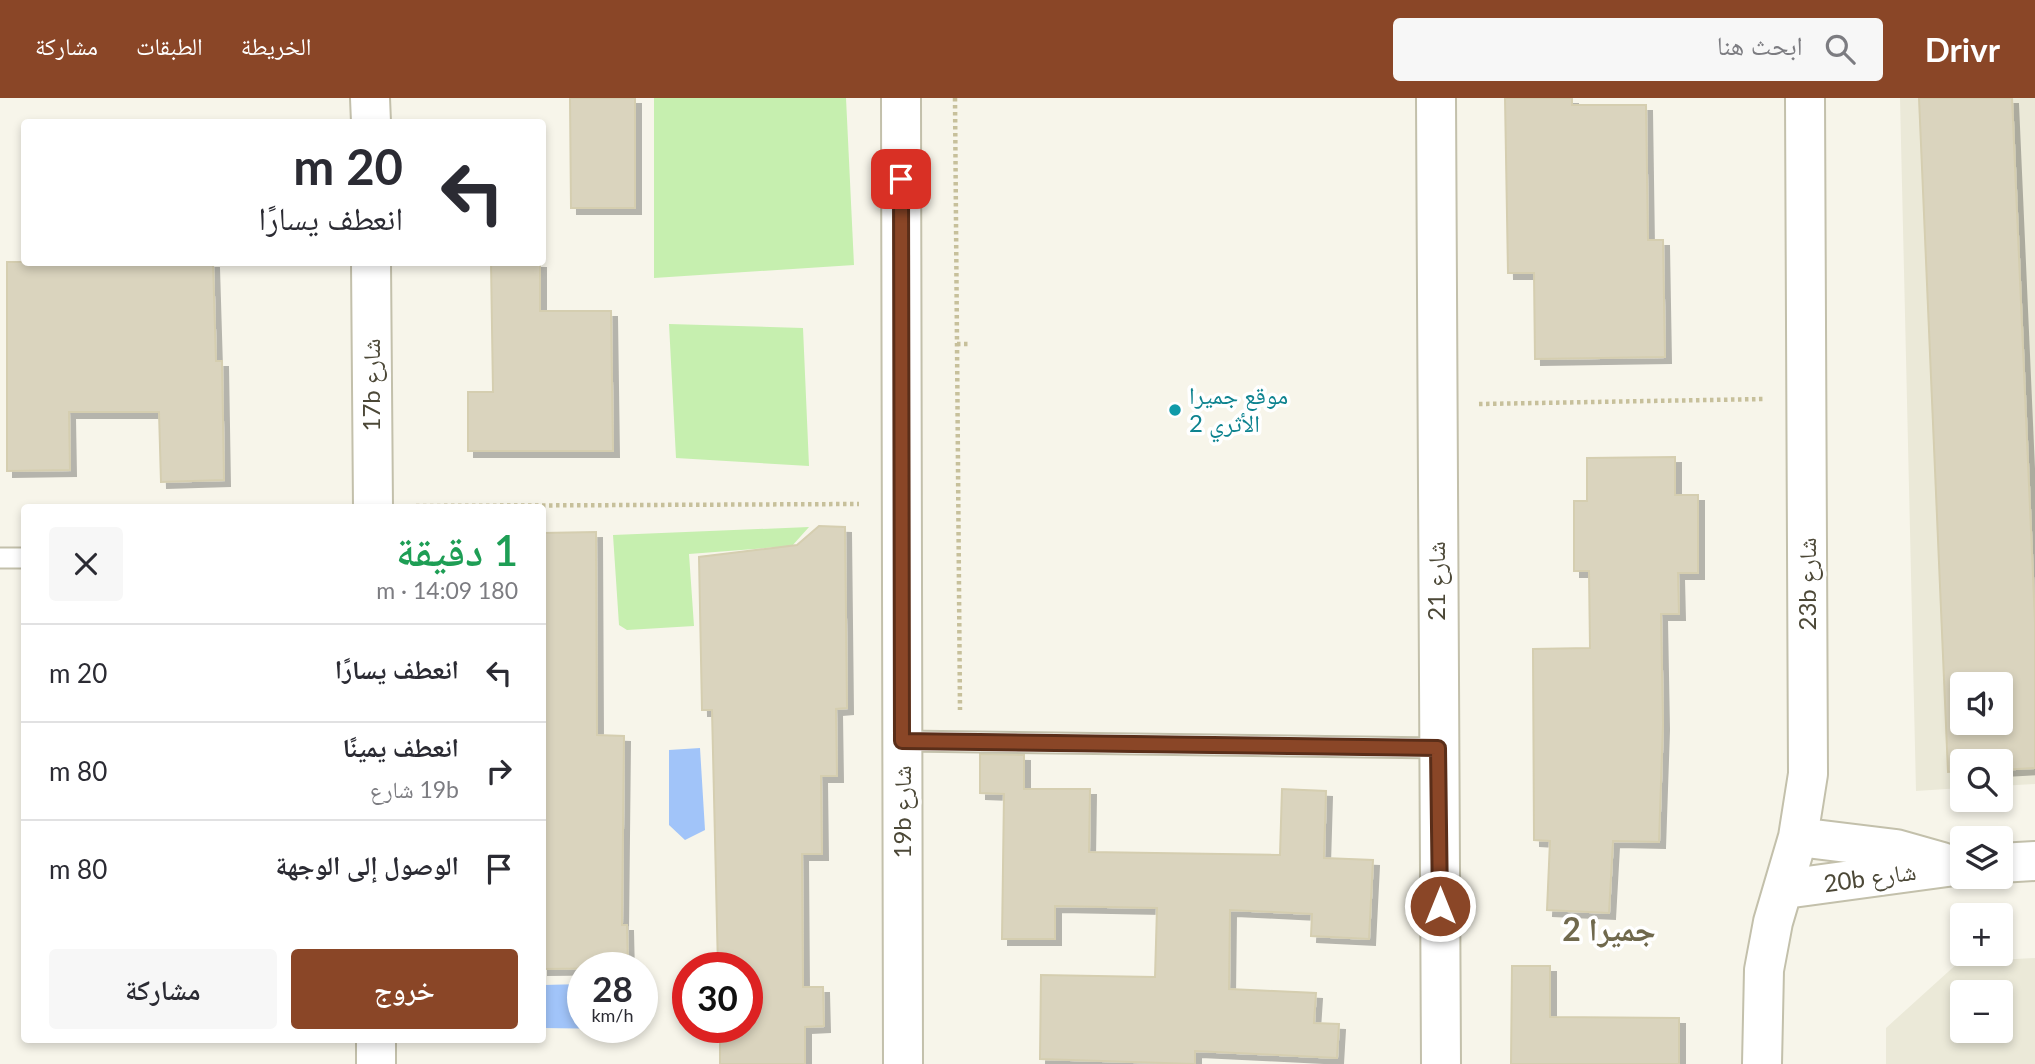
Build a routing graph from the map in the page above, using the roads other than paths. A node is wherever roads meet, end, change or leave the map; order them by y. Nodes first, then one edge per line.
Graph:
1 (370, 98) edge
2 (901, 98) edge
3 (1436, 98) edge
4 (1805, 98) edge
5 (370, 119) edge
6 (371, 266) edge
7 (373, 504) edge
8 (0, 558) edge
9 (21, 558) edge
10 (902, 741) junction
11 (1438, 748) junction
12 (1798, 837) junction
13 (2035, 861) edge
14 (2013, 862) edge
15 (1950, 863) edge
16 (1950, 866) edge
17 (1785, 889) junction
18 (376, 1043) edge
19 (376, 1064) edge
20 (903, 1064) edge
21 (1441, 1064) edge
22 (1762, 1064) edge

1 - 5 street
2 - 10 street, 19b شارع
3 - 11 street, شارع 21
4 - 12 street, 23b شارع
6 - 7 street, 17b شارع
8 - 9 lane
10 - 11 lane
10 - 20 street, 19b شارع
11 - 21 street, شارع 21
12 - 15 street, 20b شارع
12 - 17 street, 23b شارع
13 - 14 street
16 - 17 street, 20b شارع
17 - 22 street, 23b شارع
18 - 19 street

